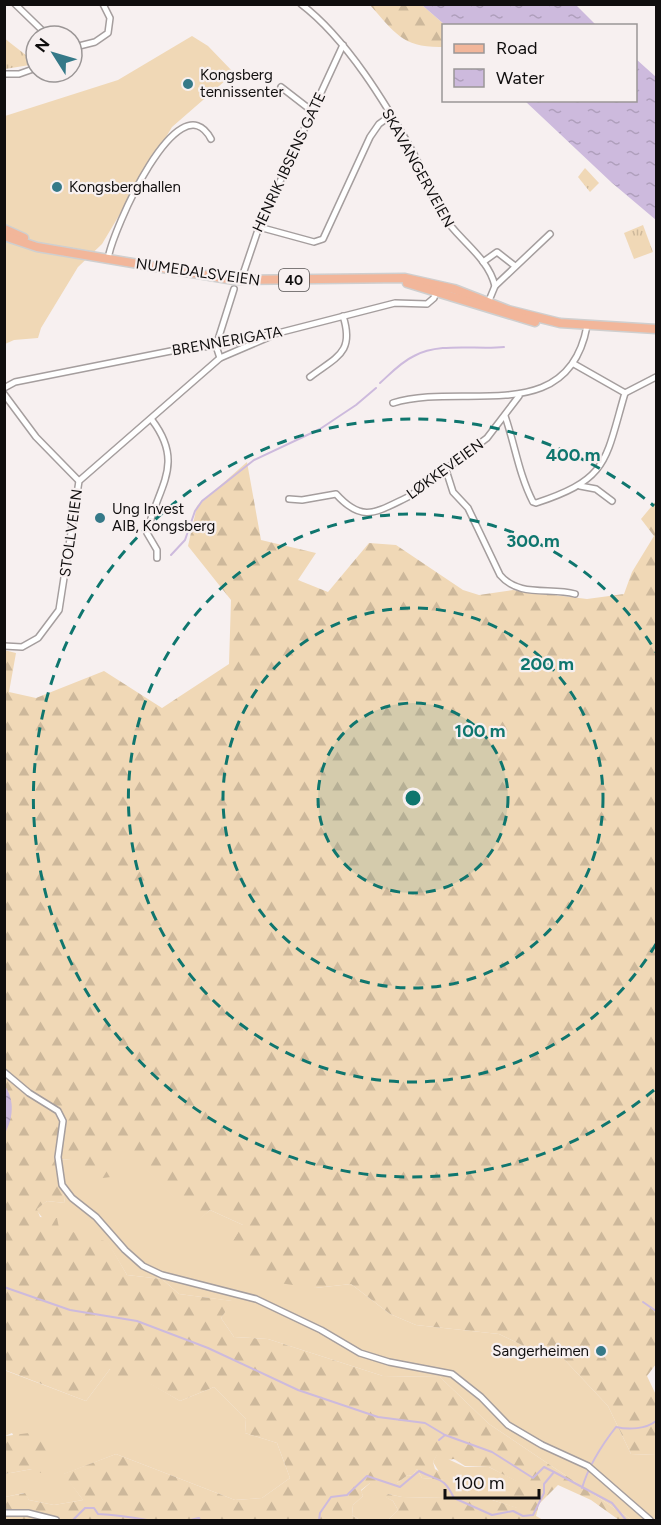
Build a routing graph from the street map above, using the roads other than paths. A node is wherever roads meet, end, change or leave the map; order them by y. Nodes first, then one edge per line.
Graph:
1 (15, 4) edge
2 (103, 4) edge
3 (301, 4) edge
4 (36, 24) edge
5 (84, 45) edge
6 (343, 45) junction
7 (24, 72) edge
8 (4, 74) edge
9 (281, 87) dead end
10 (312, 111) junction
11 (390, 116) junction
12 (212, 139) dead end
13 (259, 227) junction
14 (4, 229) edge
15 (550, 234) dead end
16 (4, 236) edge
17 (52, 249) junction
18 (108, 259) junction
19 (483, 262) junction
20 (515, 266) junction
21 (241, 280) junction
22 (495, 286) junction
23 (437, 288) junction
24 (234, 289) dead end
25 (488, 305) junction
26 (343, 316) junction
27 (587, 326) junction
28 (657, 329) edge
29 (279, 333) junction
30 (216, 346) junction
31 (220, 358) junction
32 (574, 364) junction
33 (309, 377) dead end
34 (657, 377) edge
35 (4, 388) edge
36 (625, 393) junction
37 (4, 394) edge
38 (519, 396) junction
39 (393, 403) dead end
40 (506, 416) junction
41 (152, 420) junction
42 (446, 470) junction
43 (79, 481) junction
44 (577, 488) junction
45 (289, 499) dead end
46 (612, 501) dead end
47 (157, 558) dead end
48 (575, 594) dead end
49 (4, 645) edge
50 (4, 1072) edge
51 (4, 1514) edge
52 (56, 1521) edge
53 (650, 1521) edge

1 - 4 street
2 - 5 street
3 - 6 street, SKAVANGERVEIEN
6 - 10 street, HENRIK IBSENS GATE
6 - 11 street, SKAVANGERVEIEN
7 - 8 street
9 - 10 street
10 - 13 street, HENRIK IBSENS GATE
11 - 13 street
11 - 19 street, SKAVANGERVEIEN
12 - 18 street
13 - 21 street, HENRIK IBSENS GATE
14 - 17 main road, NUMEDALSVEIEN / 40
15 - 20 street
16 - 17 main road, NUMEDALSVEIEN / 40
17 - 18 main road, NUMEDALSVEIEN / 40
18 - 21 main road, NUMEDALSVEIEN / 40
19 - 20 street
19 - 22 street, SKAVANGERVEIEN
20 - 22 street
21 - 23 main road, NUMEDALSVEIEN / 40
22 - 25 street
23 - 25 main road, NUMEDALSVEIEN / 40
23 - 26 street, BRENNERIGATA
24 - 30 street
25 - 27 main road, NUMEDALSVEIEN / 40
26 - 29 street, BRENNERIGATA
26 - 33 street
27 - 28 main road, NUMEDALSVEIEN / 40
27 - 32 street
29 - 30 street, BRENNERIGATA
29 - 31 street, STOLLVEIEN
30 - 31 street
30 - 35 street, BRENNERIGATA
31 - 41 street, STOLLVEIEN
32 - 36 street
32 - 38 street
34 - 36 street
36 - 44 street
37 - 43 street
38 - 39 street
38 - 40 street, LØKKEVEIEN
40 - 42 street, LØKKEVEIEN
40 - 44 street
41 - 43 street, STOLLVEIEN
41 - 47 street
42 - 45 street, LØKKEVEIEN
42 - 48 street
43 - 49 street, STOLLVEIEN
44 - 46 street
50 - 53 street
51 - 52 street

